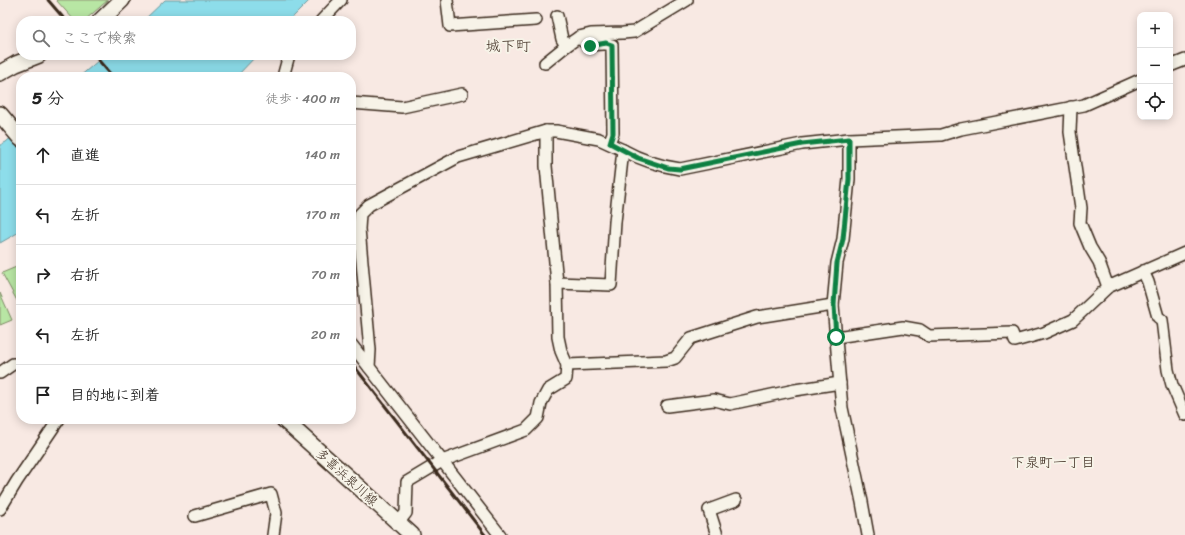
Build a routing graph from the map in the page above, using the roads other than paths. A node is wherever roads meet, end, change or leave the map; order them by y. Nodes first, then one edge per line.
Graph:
1 (122, 0) edge
2 (341, 0) edge
3 (448, 0) edge
4 (687, 0) edge
5 (105, 16) edge
6 (326, 16) edge
7 (557, 16) dead end
8 (536, 20) dead end
9 (579, 37) junction
10 (566, 46) junction
11 (26, 60) edge
12 (288, 60) edge
13 (1185, 60) edge
14 (545, 62) dead end
15 (1173, 65) edge
16 (285, 72) edge
17 (0, 73) edge
18 (1137, 81) edge
19 (462, 94) dead end
20 (356, 103) edge
21 (1071, 107) junction
22 (0, 114) edge
23 (546, 131) junction
24 (16, 133) edge
25 (849, 139) junction
26 (610, 143) junction
27 (623, 150) junction
28 (1185, 253) edge
29 (1143, 271) junction
30 (557, 283) junction
31 (1108, 287) junction
32 (834, 305) junction
33 (836, 337) junction
34 (356, 350) edge
35 (13, 364) dead end
36 (567, 365) junction
37 (370, 367) junction
38 (0, 372) edge
39 (840, 383) junction
40 (667, 406) dead end
41 (1185, 415) edge
42 (56, 424) edge
43 (289, 424) edge
44 (442, 461) junction
45 (736, 500) dead end
46 (0, 509) edge
47 (195, 516) dead end
48 (398, 523) junction
49 (273, 535) edge
50 (411, 535) edge
51 (500, 535) edge
52 (717, 535) edge
53 (868, 535) edge

1 - 5 main road
2 - 6 street
3 - 8 street
4 - 9 street
7 - 10 street
9 - 10 street
9 - 26 street
10 - 14 street
11 - 17 main road
12 - 16 street
13 - 15 street
18 - 21 street
19 - 20 street
21 - 25 street
21 - 31 street
22 - 24 main road
23 - 26 street
23 - 30 street
23 - 37 street
25 - 27 street
25 - 32 street
26 - 27 street
27 - 30 street
28 - 29 street
29 - 31 street
29 - 41 street
30 - 36 street
31 - 33 street
32 - 33 street
32 - 36 street
33 - 39 street
34 - 37 street
35 - 38 street
36 - 44 street
37 - 44 street
39 - 40 street
39 - 53 street
42 - 46 street
43 - 48 main road, 多喜浜泉川線
44 - 48 street
44 - 51 street
45 - 52 street
47 - 49 street
48 - 50 main road, 多喜浜泉川線

